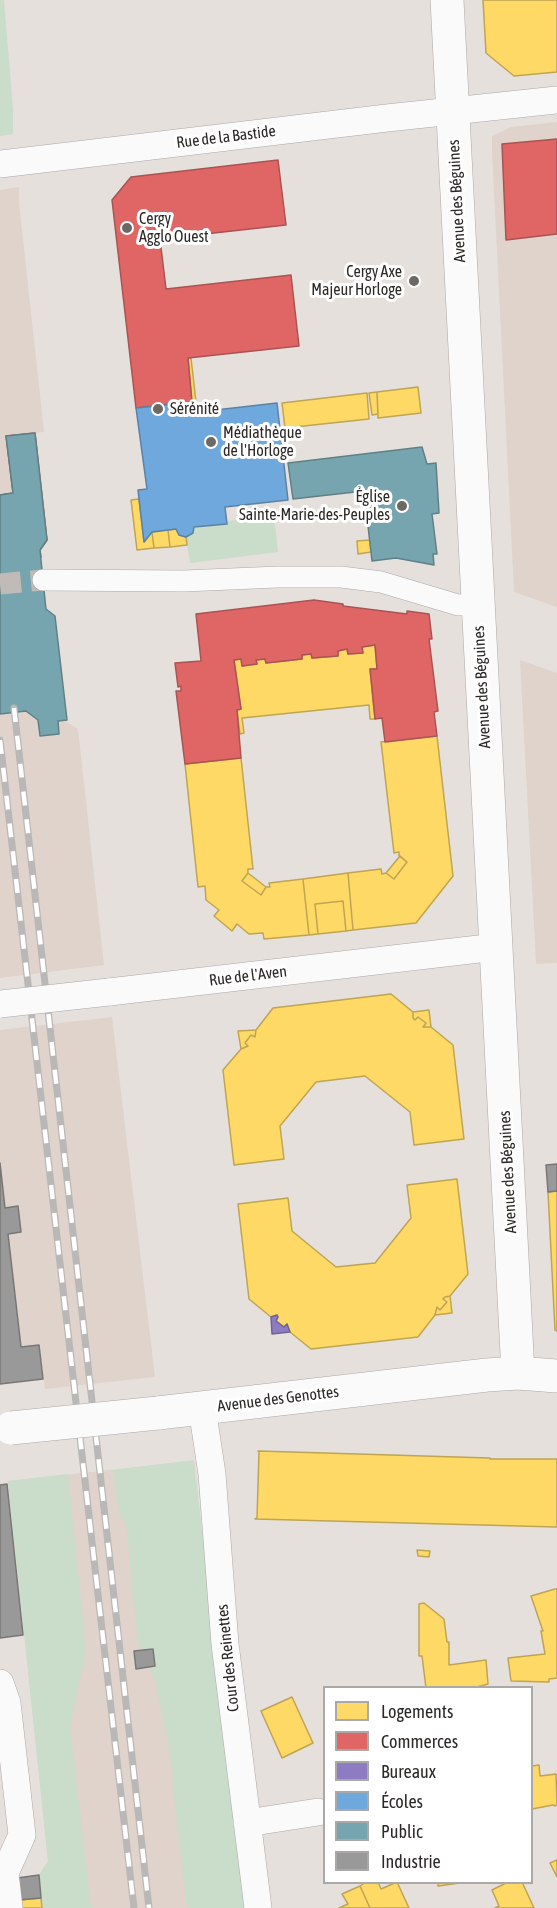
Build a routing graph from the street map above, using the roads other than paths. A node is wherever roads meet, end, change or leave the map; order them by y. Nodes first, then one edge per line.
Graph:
1 (447, 0) edge
2 (557, 100) edge
3 (453, 112) junction
4 (5, 163) edge
5 (43, 580) tunnel mouth
6 (471, 604) junction
7 (496, 947) junction
8 (0, 1004) edge
9 (518, 1373) junction
10 (557, 1376) edge
11 (202, 1408) junction
12 (5, 1429) edge
13 (0, 1683) edge
14 (318, 1812) dead end
15 (247, 1823) junction
16 (9, 1908) edge
17 (258, 1908) edge

1 - 3 street, Avenue des Béguines
2 - 3 street, Rue de la Bastide
3 - 4 street, Rue de la Bastide
3 - 6 street, Avenue des Béguines
5 - 6 street
6 - 7 street, Avenue des Béguines
7 - 8 street, Rue de l'Aven, bridge
7 - 9 street, Avenue des Béguines
9 - 10 street, Avenue des Genottes
9 - 11 street, Avenue des Genottes
11 - 12 street, Avenue des Genottes, bridge
11 - 15 street, Cour des Reinettes
13 - 16 street
14 - 15 street
15 - 17 street, Cour des Reinettes

